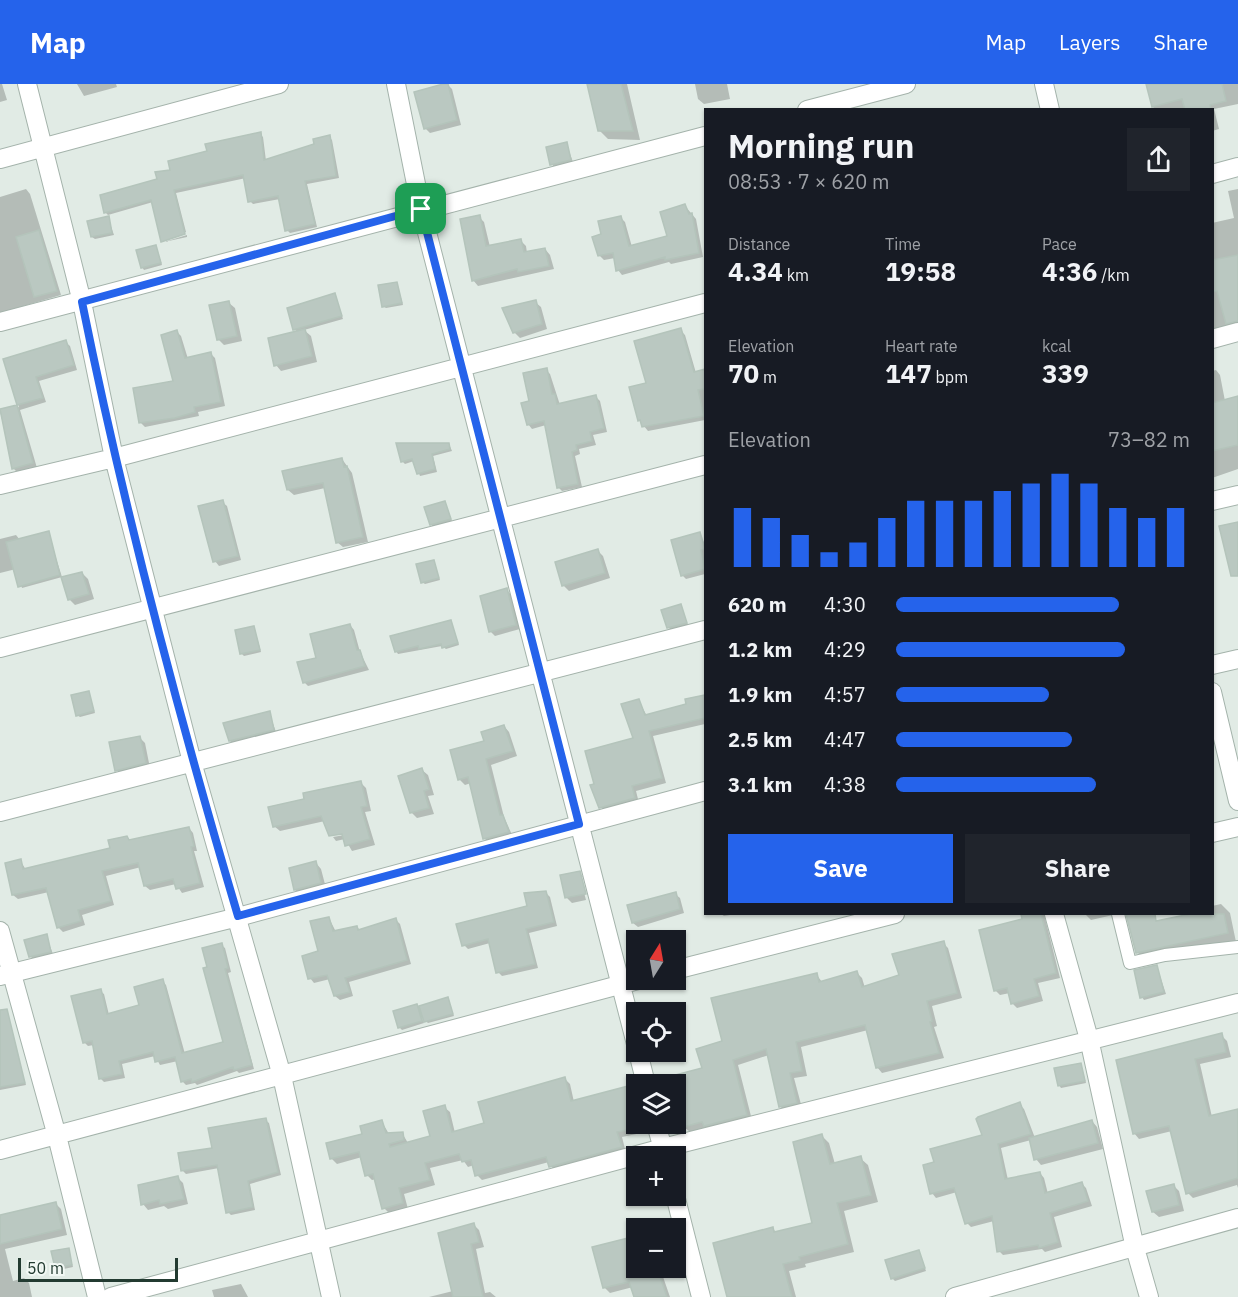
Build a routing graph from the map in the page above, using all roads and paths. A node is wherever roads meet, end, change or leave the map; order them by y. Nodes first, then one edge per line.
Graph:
1 (27, 84) edge
2 (279, 84) edge
3 (396, 84) edge
4 (906, 84) edge
5 (1044, 84) edge
6 (845, 98) edge
7 (813, 108) edge
8 (1050, 108) edge
9 (704, 136) edge
10 (43, 148) junction
11 (0, 159) edge
12 (1238, 167) edge
13 (1214, 173) edge
14 (421, 209) junction
15 (82, 302) junction
16 (704, 303) edge
17 (0, 322) edge
18 (1238, 332) edge
19 (1214, 338) edge
20 (461, 366) junction
21 (114, 458) junction
22 (704, 465) edge
23 (0, 486) edge
24 (1238, 495) edge
25 (1214, 501) edge
26 (500, 518) junction
27 (153, 609) junction
28 (704, 630) edge
29 (0, 648) edge
30 (1238, 659) edge
31 (1214, 665) edge
32 (540, 672) junction
33 (1214, 700) edge
34 (192, 762) junction
35 (704, 791) edge
36 (1238, 801) edge
37 (0, 812) edge
38 (579, 824) junction
39 (1238, 827) edge
40 (1214, 833) edge
41 (891, 915) edge
42 (1054, 915) edge
43 (1118, 915) edge
44 (238, 916) junction
45 (0, 932) edge
46 (1238, 947) edge
47 (686, 967) edge
48 (626, 973) edge
49 (6, 974) edge
50 (626, 983) edge
51 (1238, 1003) edge
52 (1089, 1039) junction
53 (282, 1076) junction
54 (57, 1136) junction
55 (686, 1146) edge
56 (0, 1150) edge
57 (626, 1162) edge
58 (678, 1206) edge
59 (1238, 1218) edge
60 (317, 1243) junction
61 (1135, 1248) junction
62 (97, 1297) edge
63 (111, 1297) edge
64 (331, 1297) edge
65 (701, 1297) edge
66 (955, 1297) edge
67 (1149, 1297) edge

1 - 10 street
2 - 10 street
3 - 14 street
4 - 6 street
5 - 8 street
6 - 7 street
9 - 14 street
10 - 11 street
10 - 15 street
12 - 13 street
14 - 15 street
14 - 20 street
15 - 17 street
15 - 21 street
16 - 20 street
18 - 19 street
20 - 21 street
20 - 26 street
21 - 23 street
21 - 27 street
22 - 26 street
24 - 25 street
26 - 27 street
26 - 32 street
27 - 29 street
27 - 34 street
28 - 32 street
30 - 31 street
32 - 34 street
32 - 38 street
33 - 36 street
34 - 37 street
34 - 44 street
35 - 38 street
38 - 44 street
38 - 48 street
39 - 40 street
41 - 47 street
42 - 52 street
43 - 46 lane
44 - 49 street
44 - 53 street
45 - 49 street
49 - 54 street
50 - 53 street
51 - 52 street
52 - 55 street
52 - 61 street
53 - 54 street
53 - 60 street
54 - 56 street
54 - 62 street
57 - 60 street
58 - 65 street
59 - 61 street
60 - 63 street
60 - 64 street
61 - 66 street
61 - 67 street

